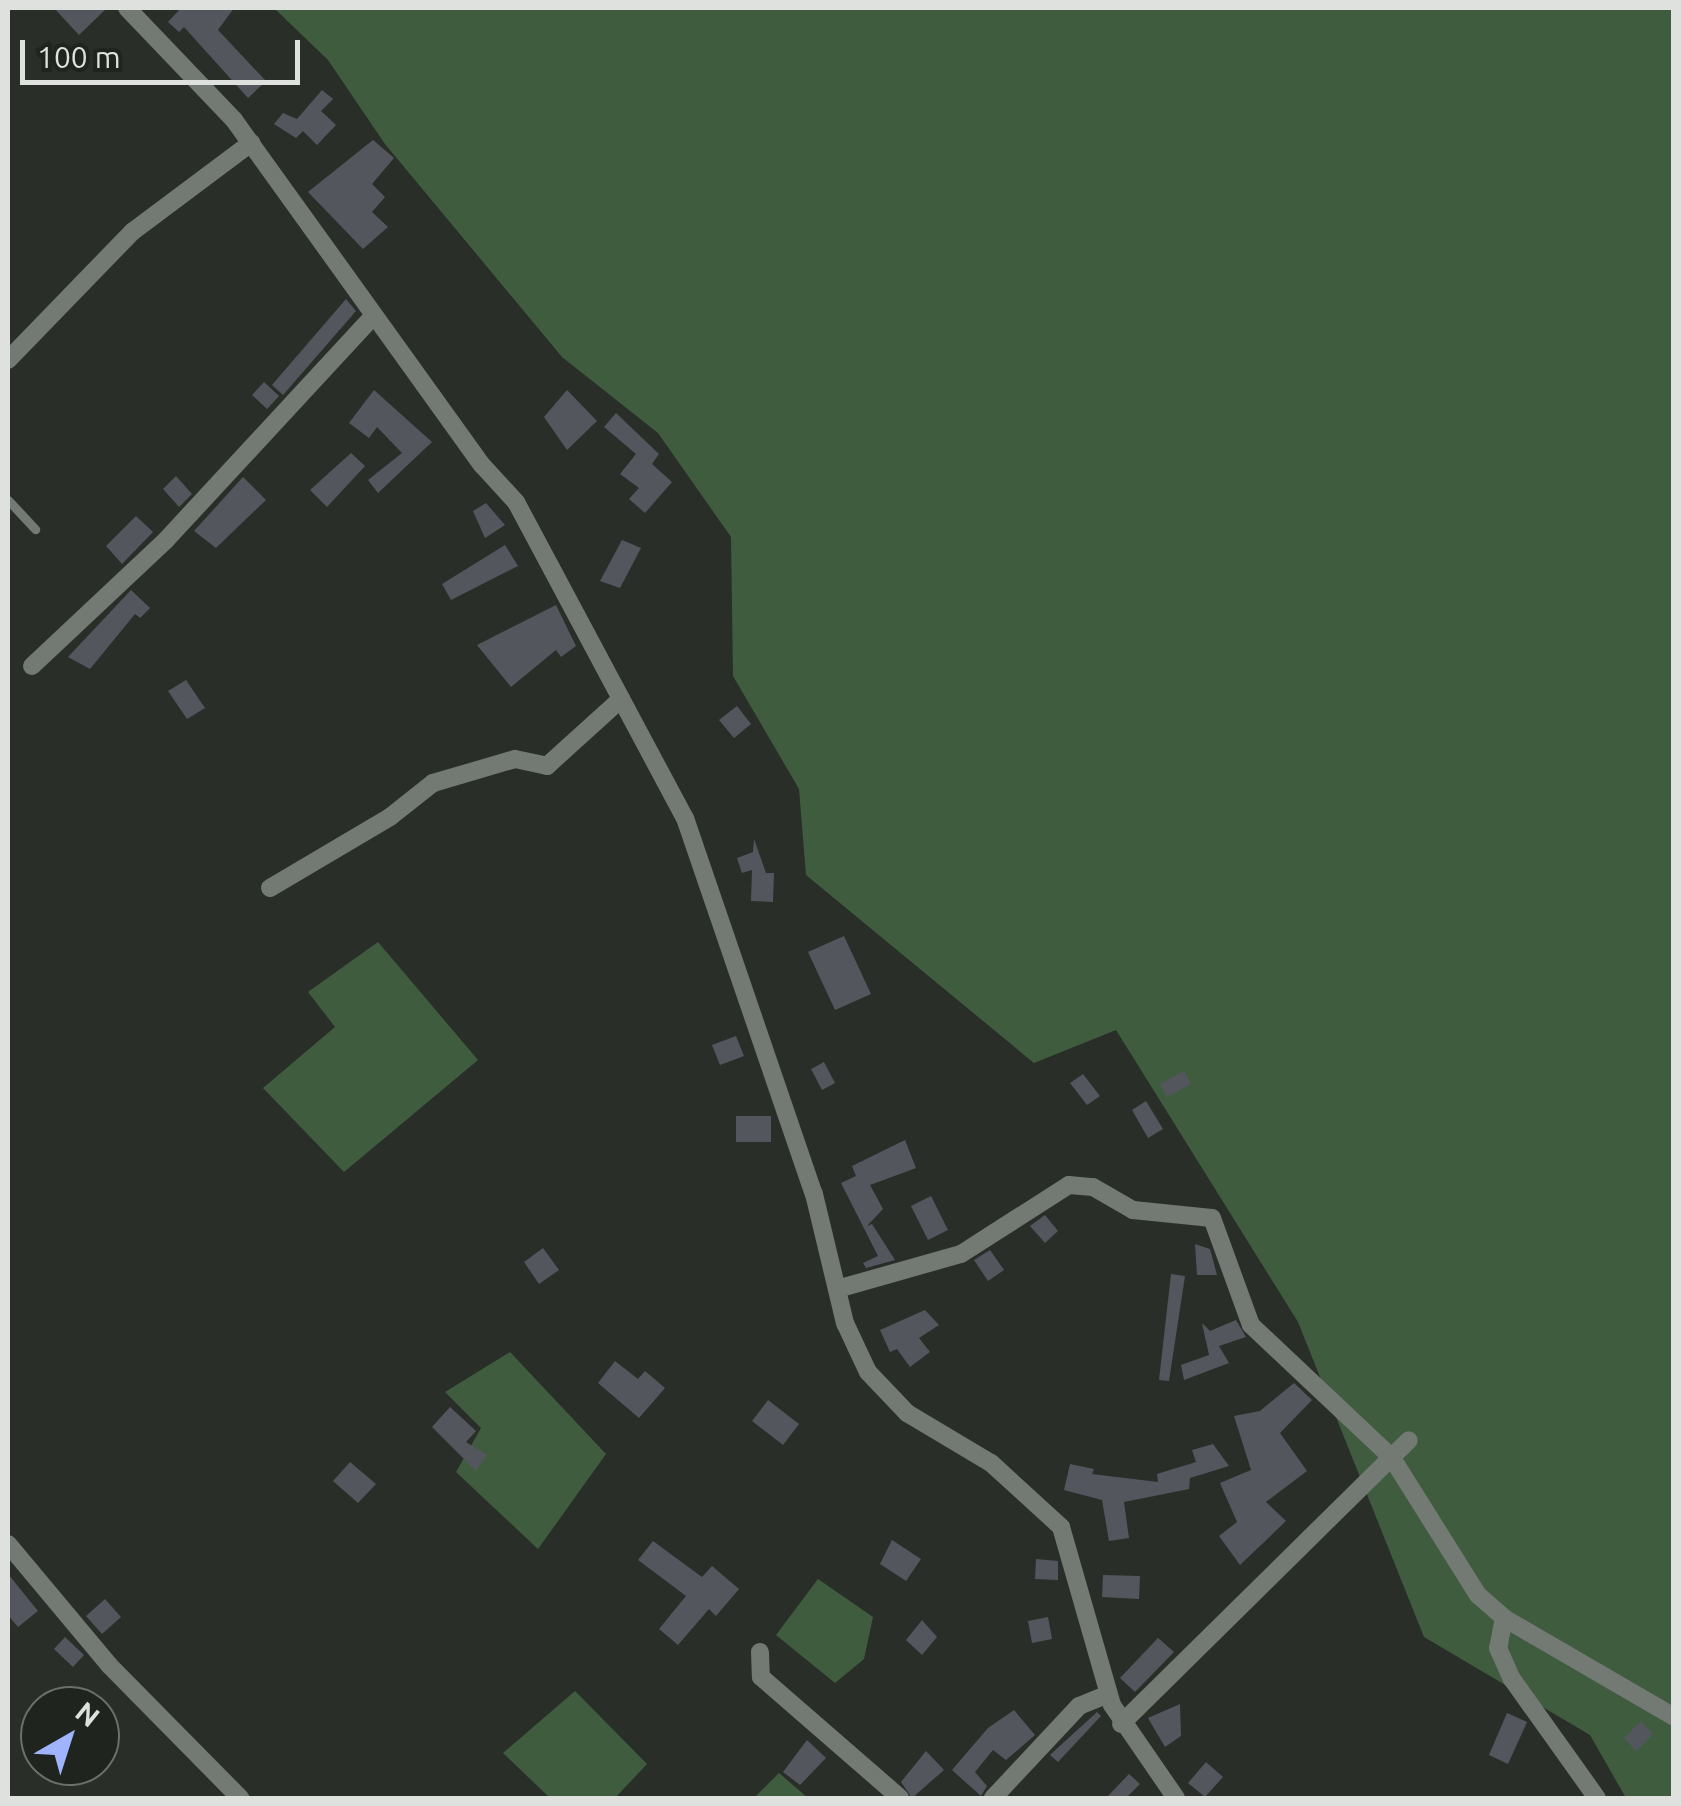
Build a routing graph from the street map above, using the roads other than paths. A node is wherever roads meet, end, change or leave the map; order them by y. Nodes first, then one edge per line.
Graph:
1 (127, 8) edge
2 (250, 144) junction
3 (374, 315) junction
4 (8, 360) edge
5 (8, 500) edge
6 (35, 529) dead end
7 (32, 666) dead end
8 (622, 700) junction
9 (270, 888) dead end
10 (837, 1289) junction
11 (1410, 1440) dead end
12 (1392, 1458) junction
13 (8, 1544) edge
14 (1504, 1618) junction
15 (760, 1652) dead end
16 (1108, 1694) junction
17 (1674, 1718) edge
18 (1122, 1724) junction
19 (240, 1798) edge
20 (900, 1798) edge
21 (993, 1798) edge
22 (1176, 1798) edge
23 (1597, 1798) edge

1 - 2 street
2 - 3 street
2 - 4 street
3 - 7 street
3 - 8 street
5 - 6 lane
8 - 9 street
8 - 10 street
10 - 12 street
10 - 16 street
11 - 12 street
12 - 14 street
12 - 18 street
13 - 19 street
14 - 17 street
14 - 23 street
15 - 20 street
16 - 18 street
16 - 21 street
18 - 22 street

